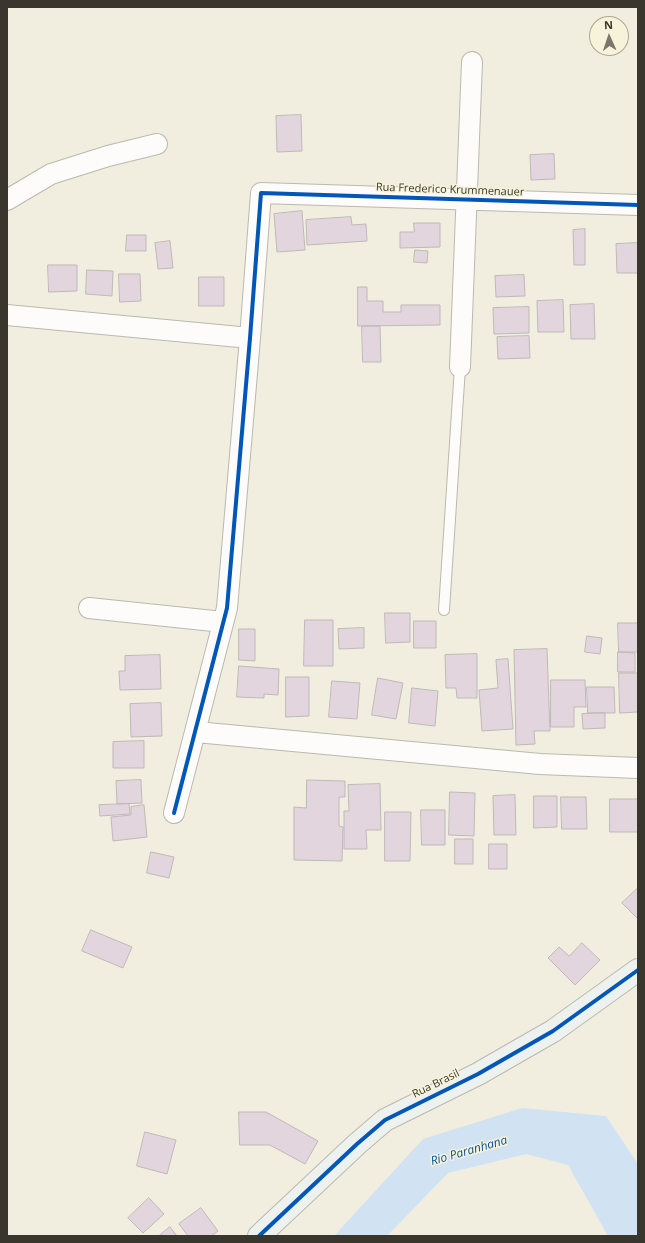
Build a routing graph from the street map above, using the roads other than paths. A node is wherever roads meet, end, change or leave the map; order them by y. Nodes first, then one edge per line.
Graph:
1 (472, 62) dead end
2 (157, 144) dead end
3 (7, 200) edge
4 (467, 200) junction
5 (638, 205) edge
6 (7, 315) edge
7 (250, 338) junction
8 (460, 367) joint
9 (89, 608) dead end
10 (444, 610) dead end
11 (223, 622) junction
12 (196, 732) junction
13 (638, 768) edge
14 (174, 813) dead end
15 (638, 970) edge
16 (259, 1236) edge

1 - 4 street
2 - 3 street
4 - 5 street, Rua Frederico Krummenauer
4 - 7 street, Rua Frederico Krummenauer
4 - 8 street
6 - 7 street
7 - 11 street
8 - 10 lane
9 - 11 street
11 - 12 street
12 - 13 street
12 - 14 street
15 - 16 street, Rua Brasil

